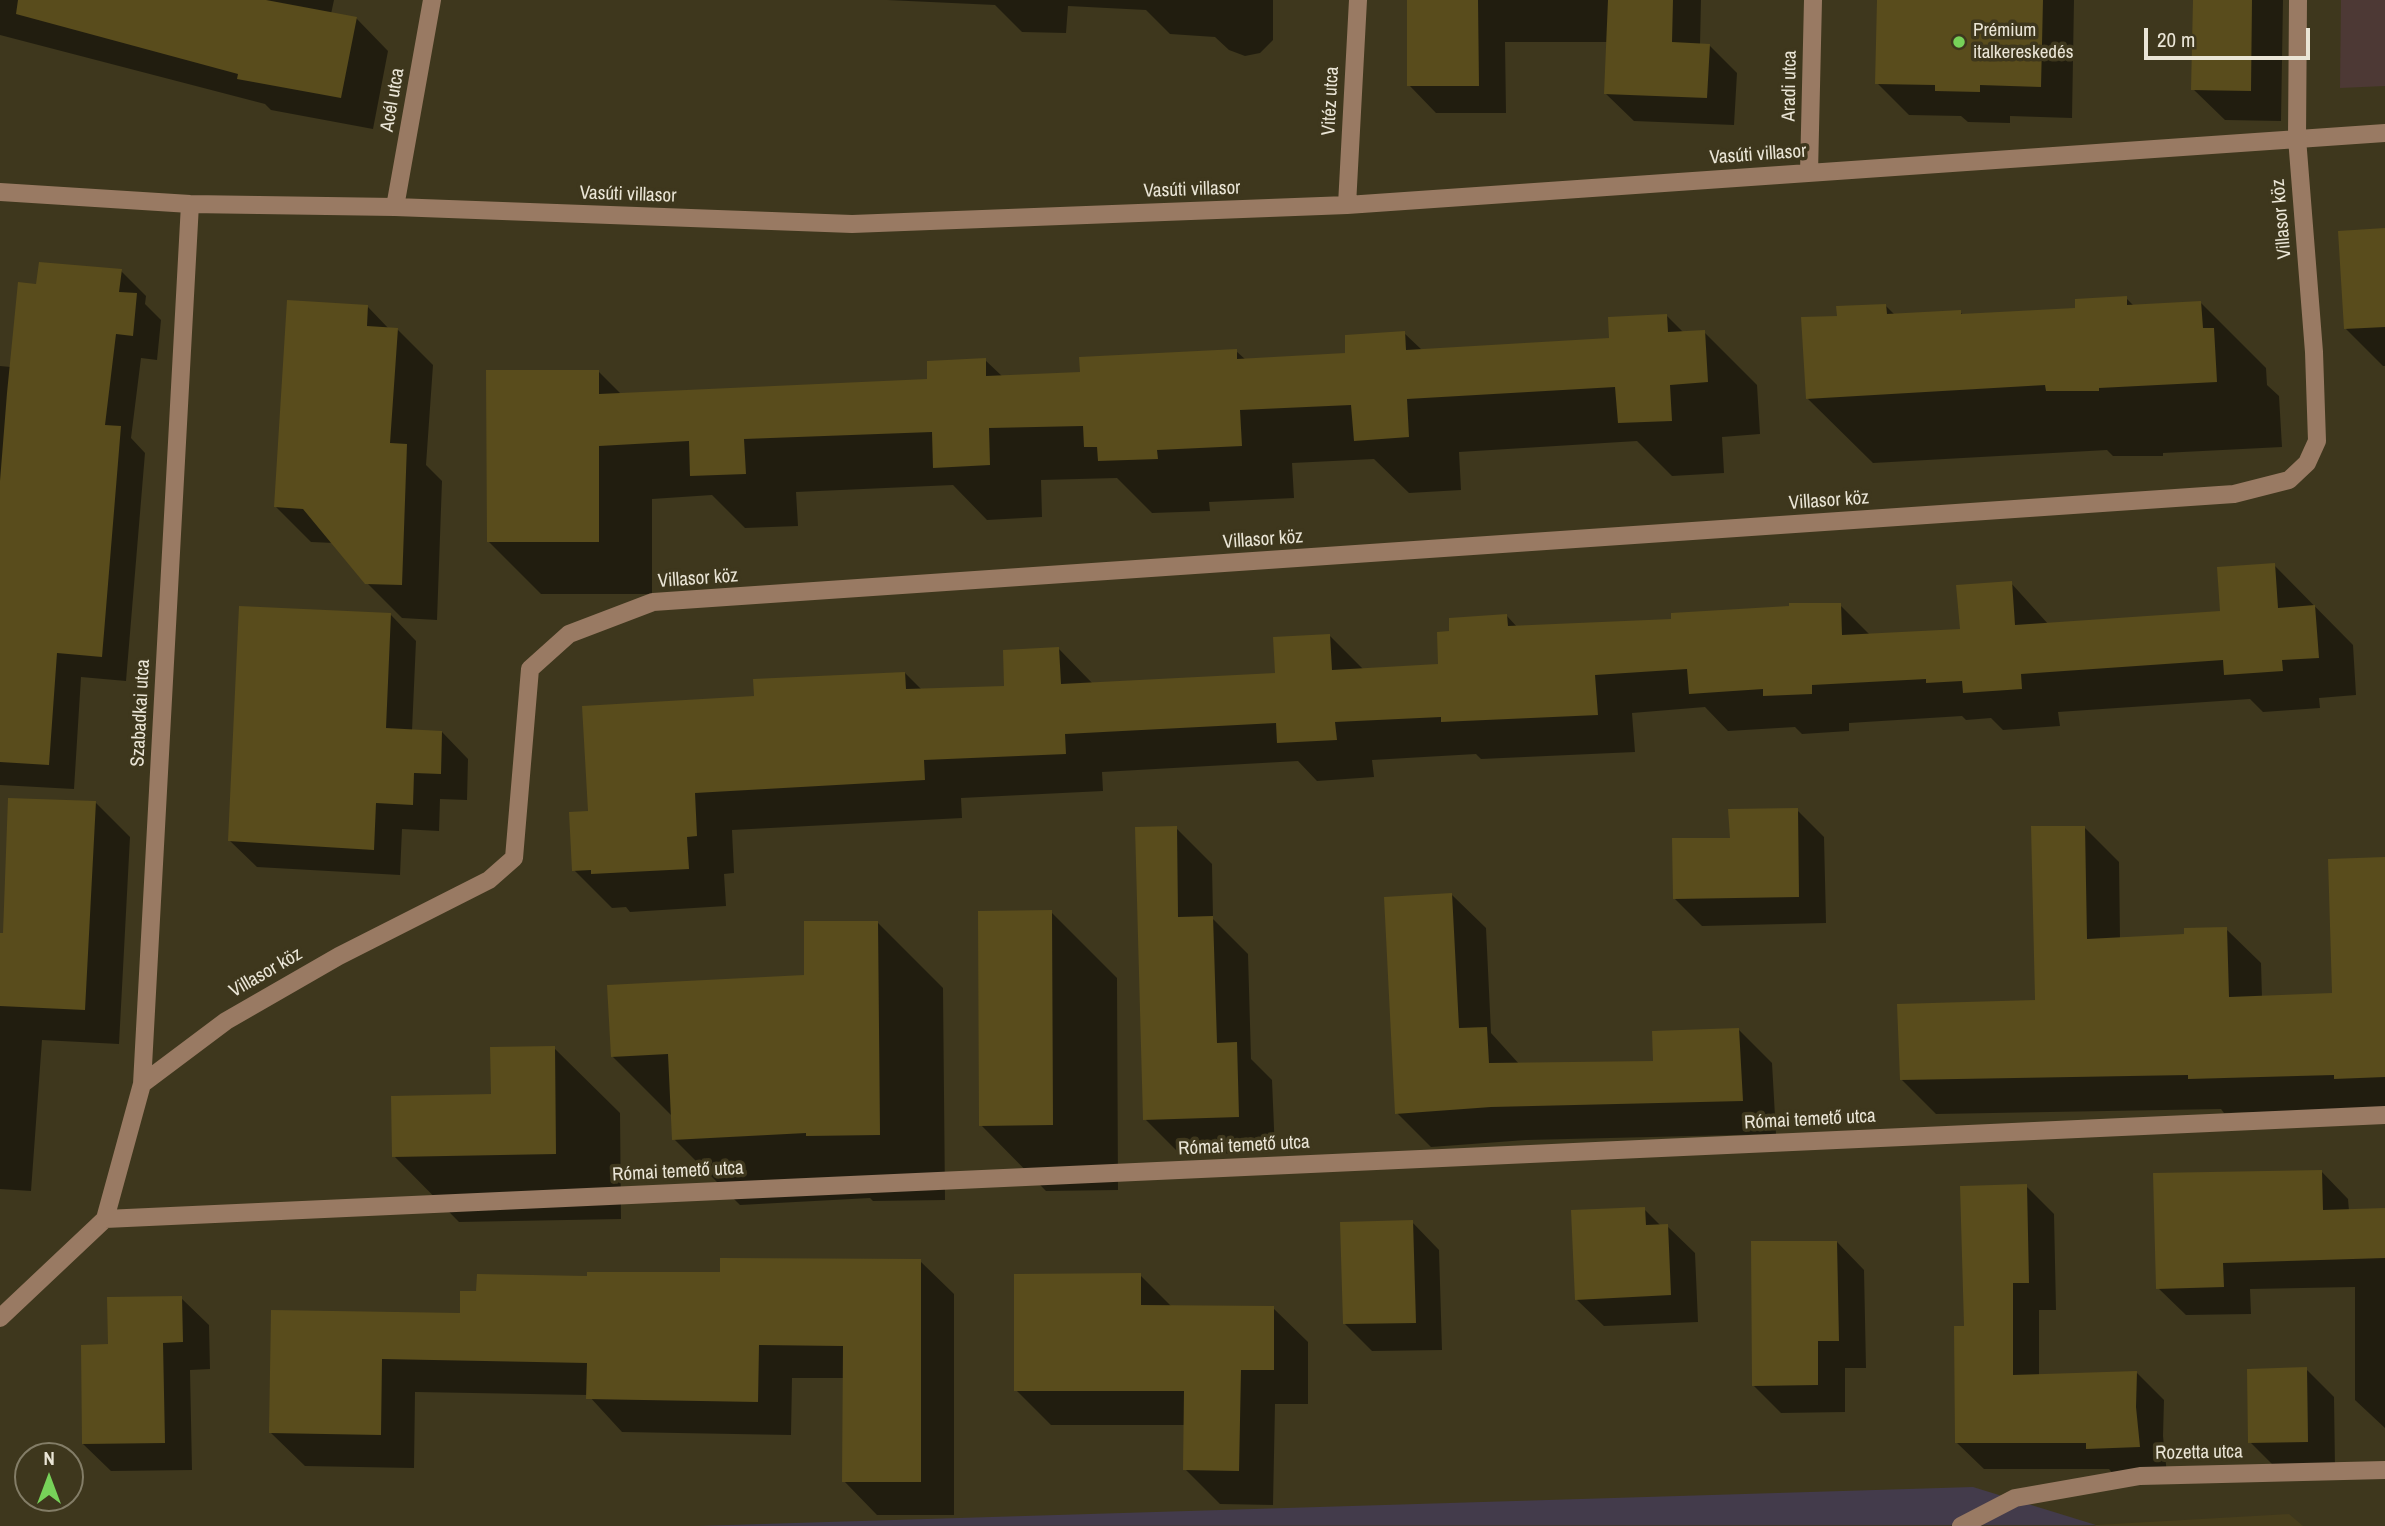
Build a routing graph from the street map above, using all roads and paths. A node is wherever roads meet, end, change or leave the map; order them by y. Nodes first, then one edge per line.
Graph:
1 (432, 0) edge
2 (1357, 0) edge
3 (1814, 0) edge
4 (2298, 0) edge
5 (2385, 133) edge
6 (2297, 138) junction
7 (1810, 173) junction
8 (0, 192) edge
9 (190, 204) junction
10 (1346, 205) junction
11 (395, 207) junction
12 (142, 1084) junction
13 (2385, 1115) edge
14 (105, 1219) junction
15 (0, 1318) edge
16 (2385, 1471) edge
17 (1961, 1526) edge

1 - 11 street, Acél utca
2 - 10 street, Vitéz utca
3 - 7 street, Aradi utca
4 - 6 street, Villasor köz
5 - 6 street, Vasúti villasor
6 - 7 street, Vasúti villasor
6 - 12 street, Villasor köz
7 - 10 street, Vasúti villasor
8 - 9 street, Vasúti villasor
9 - 11 street, Vasúti villasor
9 - 12 street, Szabadkai utca
10 - 11 street, Vasúti villasor
12 - 14 street, Szabadkai utca
13 - 14 street, Római temető utca
14 - 15 street
16 - 17 street, Rozetta utca

